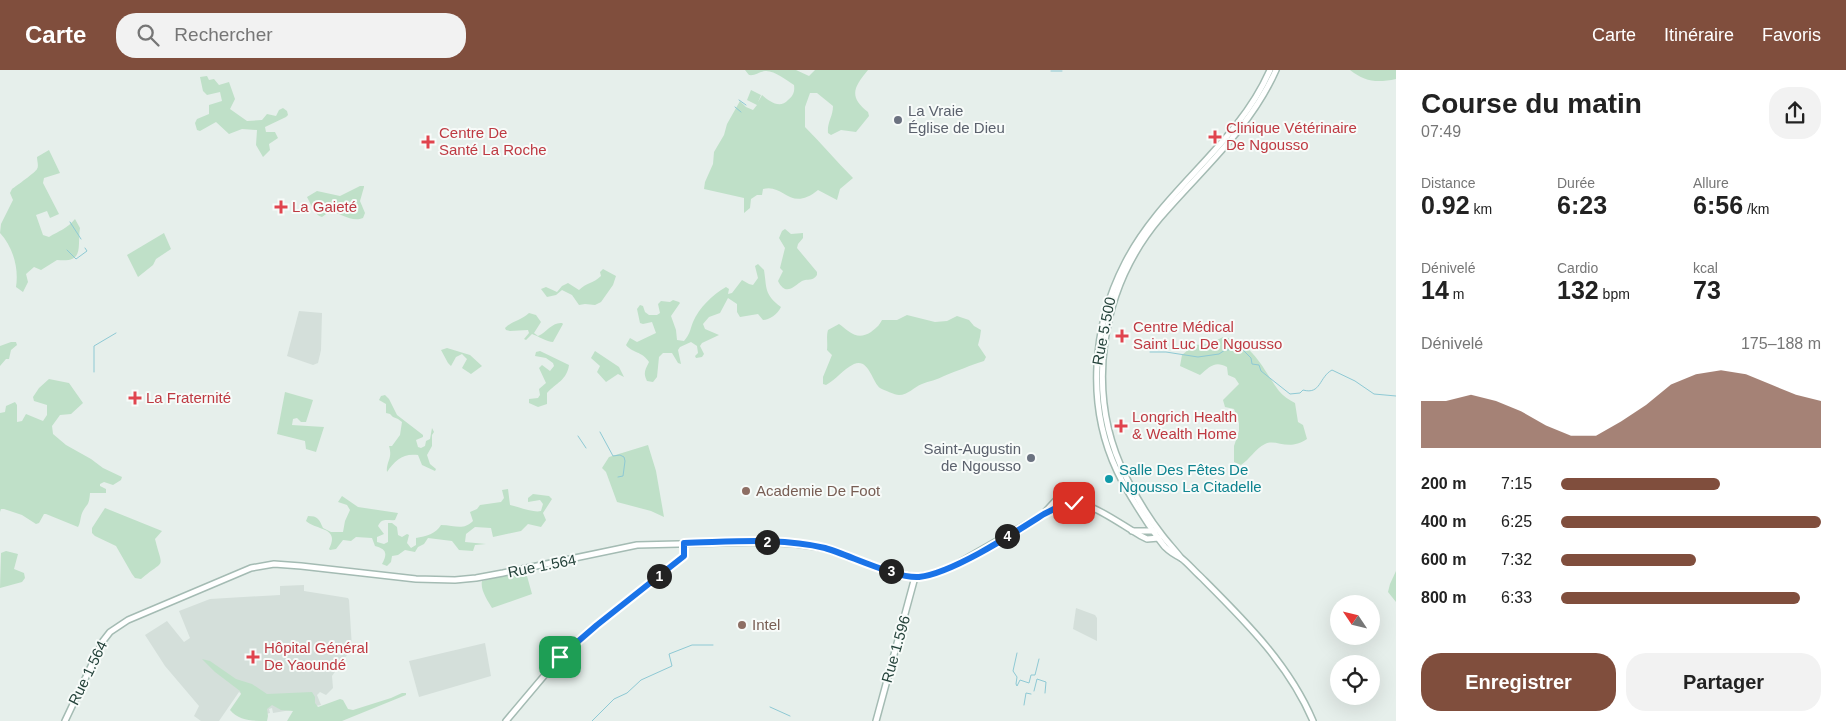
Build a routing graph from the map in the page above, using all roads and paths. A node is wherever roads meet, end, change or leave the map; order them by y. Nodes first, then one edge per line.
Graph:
1 (1270, 70) edge
2 (1276, 70) edge
3 (1129, 488) junction
4 (1070, 495) junction
5 (1058, 498) junction
6 (1064, 503) junction
7 (1090, 507) junction
8 (1044, 514) junction
9 (1142, 516) junction
10 (1139, 530) junction
11 (1131, 531) junction
12 (1156, 531) junction
13 (1160, 537) junction
14 (1147, 539) junction
15 (684, 543) junction
16 (1166, 548) junction
17 (1181, 559) junction
18 (916, 577) junction
19 (65, 721) edge
20 (506, 721) edge
21 (876, 721) edge
22 (1313, 721) edge

1 - 3 main road, Rue 5.500
2 - 3 main road, Rue 5.500
3 - 9 main road, Rue 5.500
3 - 12 main road
4 - 5 main road
4 - 6 main road
4 - 7 main road
5 - 6 main road
5 - 8 main road
6 - 7 main road
6 - 8 main road, Rue 1.564
7 - 11 main road
8 - 18 main road, Rue 1.564
9 - 10 main road
9 - 12 main road, Rue 5.500
10 - 11 main road
10 - 12 main road
11 - 14 main road
12 - 13 main road, Rue 5.500
13 - 14 main road
13 - 16 main road, Rue 5.500
13 - 17 main road
14 - 16 main road
15 - 18 main road, Rue 1.564
15 - 19 main road, Rue 1.564
15 - 20 main road
16 - 17 main road, Rue 5.500
17 - 22 main road, Rue 5.500
18 - 21 main road, Rue 1.596

